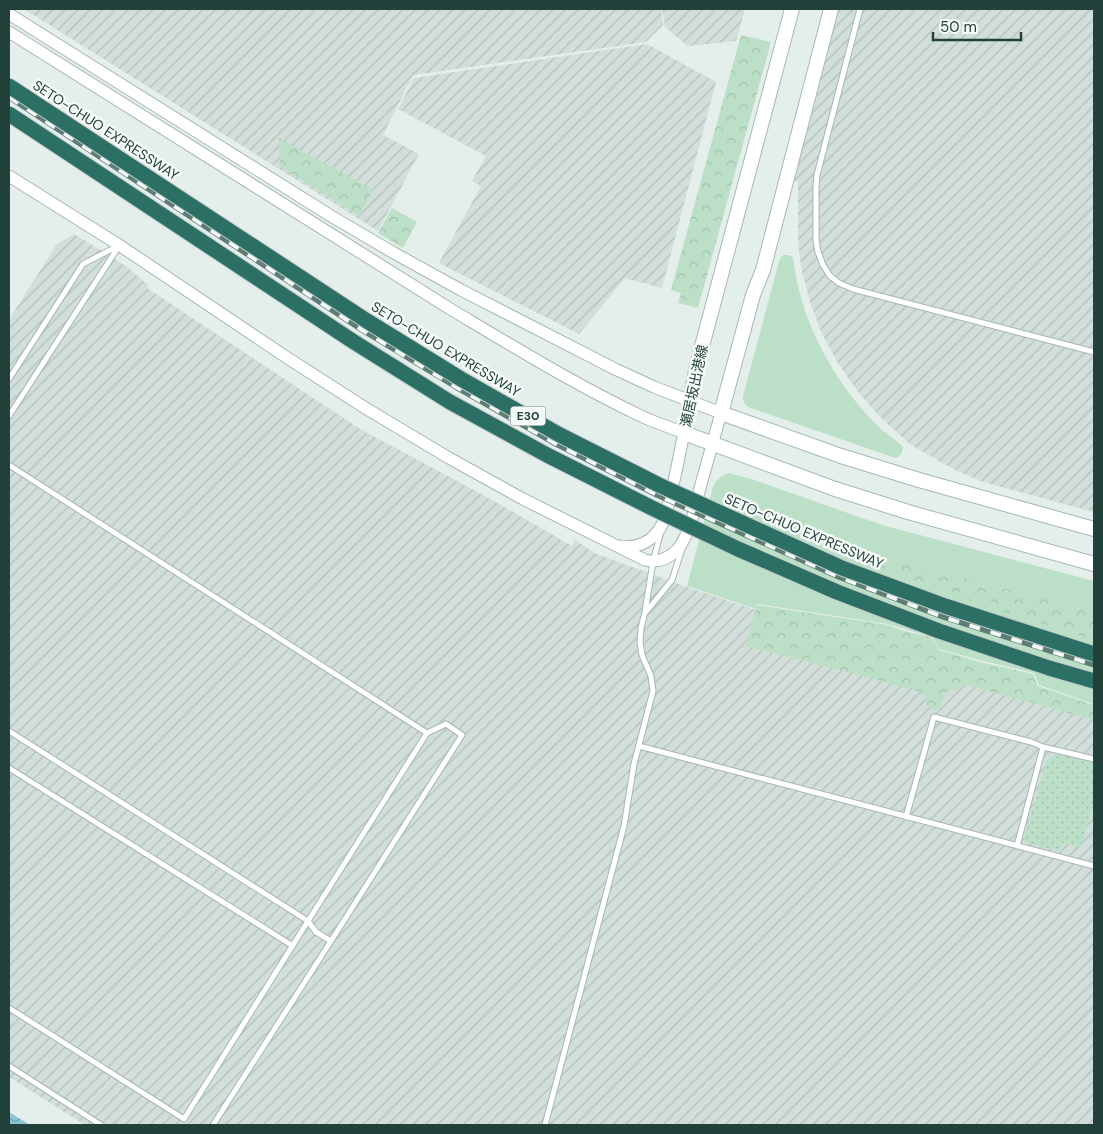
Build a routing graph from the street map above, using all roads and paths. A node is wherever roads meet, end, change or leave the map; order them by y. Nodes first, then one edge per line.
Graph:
1 (792, 9) edge
2 (830, 9) edge
3 (860, 9) edge
4 (9, 14) edge
5 (9, 32) edge
6 (9, 86) edge
7 (9, 114) edge
8 (9, 176) edge
9 (119, 245) junction
10 (1094, 352) edge
11 (9, 379) edge
12 (690, 402) junction
13 (721, 413) junction
14 (9, 416) edge
15 (684, 433) junction
16 (712, 444) junction
17 (9, 465) edge
18 (664, 520) junction
19 (691, 521) junction
20 (1094, 529) edge
21 (614, 545) junction
22 (653, 562) junction
23 (1094, 564) edge
24 (645, 612) junction
25 (1094, 654) edge
26 (1094, 681) edge
27 (9, 731) edge
28 (427, 733) junction
29 (639, 746) junction
30 (1043, 747) junction
31 (1094, 759) edge
32 (9, 768) edge
33 (906, 817) junction
34 (1017, 846) junction
35 (1094, 866) edge
36 (308, 921) junction
37 (331, 941) junction
38 (293, 946) junction
39 (9, 1008) edge
40 (9, 1066) edge
41 (101, 1125) edge
42 (213, 1125) edge
43 (544, 1125) edge

1 - 12 main road, 瀬居坂出港線
2 - 13 main road
3 - 10 lane
4 - 12 street
5 - 15 street
6 - 25 highway, SETO-CHUO EXPRESSWAY / E30, bridge
7 - 26 highway, E30, bridge
8 - 9 street
9 - 11 lane
9 - 14 lane
9 - 21 street
12 - 13 street
12 - 15 main road, 瀬居坂出港線
13 - 16 street
13 - 20 main road
15 - 16 main road, 瀬居坂出港線
15 - 18 street
16 - 19 street
16 - 23 main road, 瀬居坂出港線
17 - 28 lane
18 - 21 street
18 - 22 lane
19 - 22 street
19 - 24 lane
21 - 22 street
22 - 24 lane
24 - 29 lane
27 - 36 lane
28 - 36 lane
28 - 37 lane
29 - 33 lane
29 - 43 lane
30 - 31 lane
30 - 33 lane
30 - 34 lane
32 - 38 lane
33 - 34 lane
34 - 35 lane
36 - 37 lane
36 - 38 lane
37 - 42 lane
38 - 39 lane
40 - 41 lane

